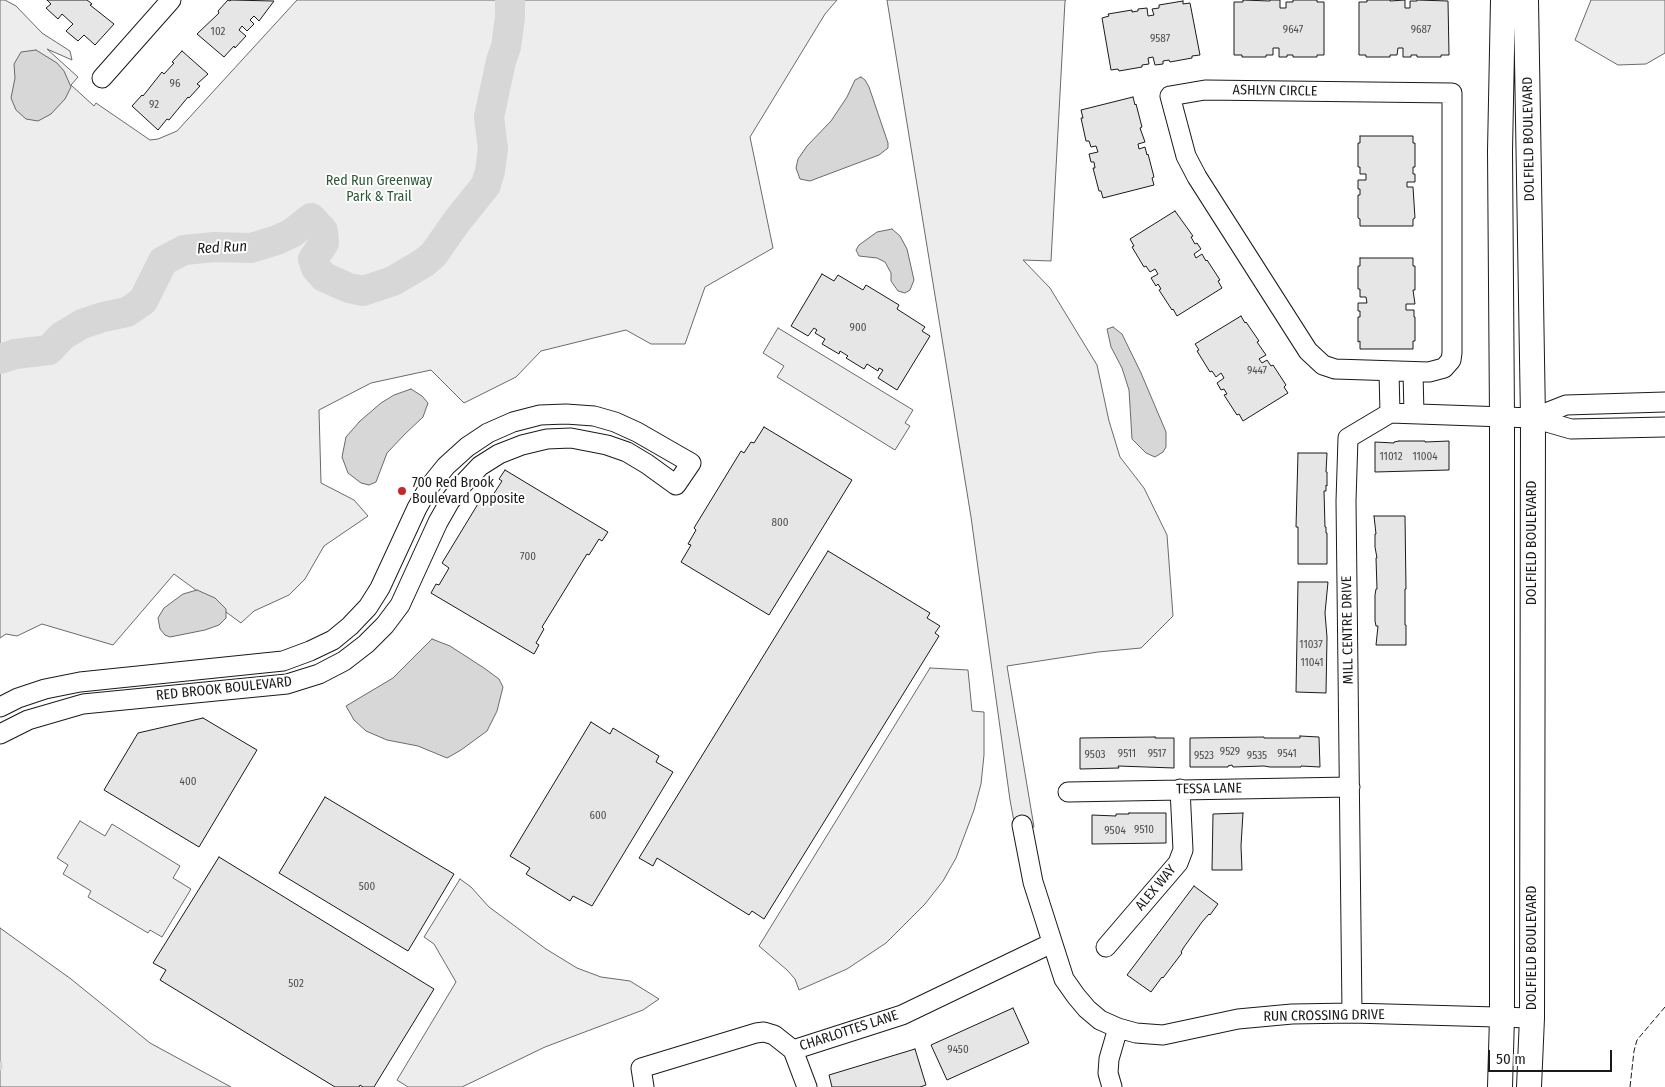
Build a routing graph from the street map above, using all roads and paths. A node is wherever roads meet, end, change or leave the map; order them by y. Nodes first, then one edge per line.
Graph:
1 (1503, 0) edge
2 (1526, 0) edge
3 (159, 4) edge
4 (102, 78) dead end
5 (1389, 372) junction
6 (1413, 372) junction
7 (1665, 402) edge
8 (1390, 413) junction
9 (1414, 414) junction
10 (1502, 417) junction
11 (1532, 418) junction
12 (1665, 427) edge
13 (0, 707) edge
14 (0, 734) edge
15 (1350, 787) junction
16 (1180, 789) junction
17 (1068, 792) dead end
18 (1022, 825) dead end
19 (1052, 943) junction
20 (1106, 947) dead end
21 (1352, 1013) junction
22 (1502, 1017) junction
23 (1532, 1018) junction
24 (1118, 1028) junction
25 (794, 1050) junction
26 (644, 1087) edge
27 (807, 1087) edge
28 (1112, 1087) edge
29 (1500, 1087) edge
30 (1529, 1087) edge

1 - 10 main road, DOLFIELD BOULEVARD
2 - 11 main road, DOLFIELD BOULEVARD
3 - 4 street
5 - 6 street, ASHLYN CIRCLE
5 - 6 street, ASHLYN CIRCLE
5 - 8 street
6 - 9 street
7 - 11 street
8 - 9 street
8 - 15 street, MILL CENTRE DRIVE
9 - 10 street
10 - 11 street
10 - 22 main road, DOLFIELD BOULEVARD
11 - 12 street
11 - 23 main road, DOLFIELD BOULEVARD
13 - 14 street, RED BROOK BOULEVARD
15 - 16 street, TESSA LANE
15 - 21 street, MILL CENTRE DRIVE
16 - 17 street, TESSA LANE
16 - 20 street, ALEX WAY
18 - 19 street, RUN CROSSING DRIVE
19 - 24 street, RUN CROSSING DRIVE
19 - 25 street, CHARLOTTES LANE
21 - 22 street, RUN CROSSING DRIVE
21 - 24 street, RUN CROSSING DRIVE
22 - 23 street, RUN CROSSING DRIVE
22 - 29 main road, DOLFIELD BOULEVARD
23 - 30 main road, DOLFIELD BOULEVARD
24 - 28 street
25 - 26 street, CHARLOTTES LANE
25 - 27 street

